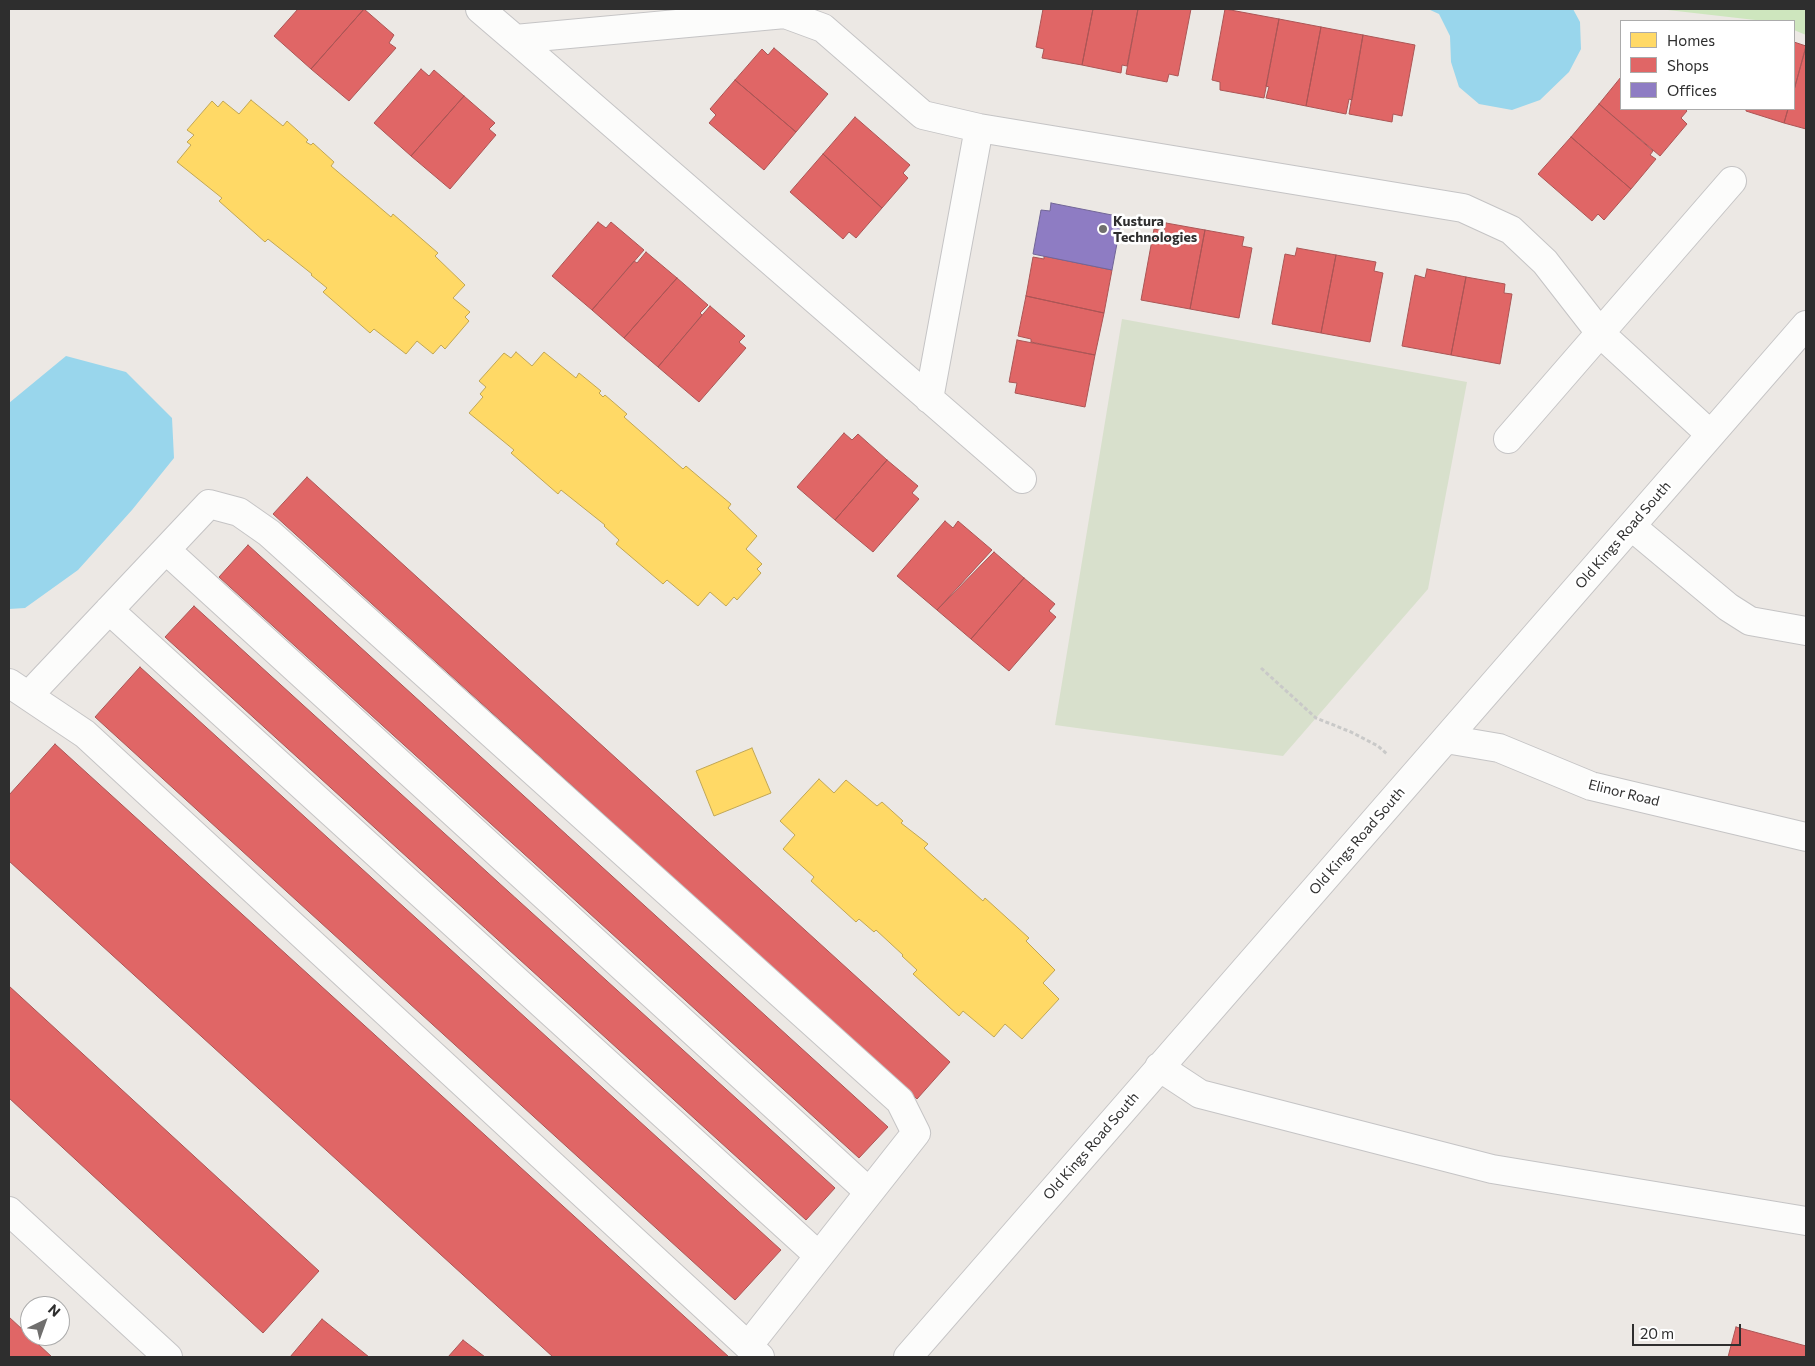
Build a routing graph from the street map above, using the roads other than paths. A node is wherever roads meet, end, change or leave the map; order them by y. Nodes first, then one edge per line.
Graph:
1 (480, 9) edge
2 (515, 39) junction
3 (979, 128) junction
4 (1732, 181) dead end
5 (1806, 325) edge
6 (1601, 334) junction
7 (929, 399) junction
8 (1710, 434) junction
9 (1508, 439) dead end
10 (1022, 479) dead end
11 (1631, 526) junction
12 (166, 550) junction
13 (109, 610) junction
14 (1806, 631) edge
15 (19, 689) edge
16 (1446, 739) junction
17 (1806, 837) edge
18 (1159, 1067) junction
19 (869, 1192) junction
20 (9, 1211) edge
21 (1806, 1221) edge
22 (819, 1256) junction
23 (754, 1352) edge
24 (168, 1357) edge
25 (908, 1357) edge

1 - 2 street
2 - 3 street
2 - 7 street
3 - 6 street
3 - 7 street
4 - 6 street
5 - 8 street, Old Kings Road South
6 - 8 street
6 - 9 street
7 - 10 street
8 - 11 street, Old Kings Road South
11 - 14 street
11 - 16 street, Old Kings Road South
12 - 13 street
12 - 19 street
12 - 19 street
13 - 15 street
13 - 22 street
15 - 23 street
16 - 17 street, Elinor Road
16 - 18 street, Old Kings Road South
18 - 21 street
18 - 25 street, Old Kings Road South
19 - 22 street
20 - 24 street
22 - 23 street

